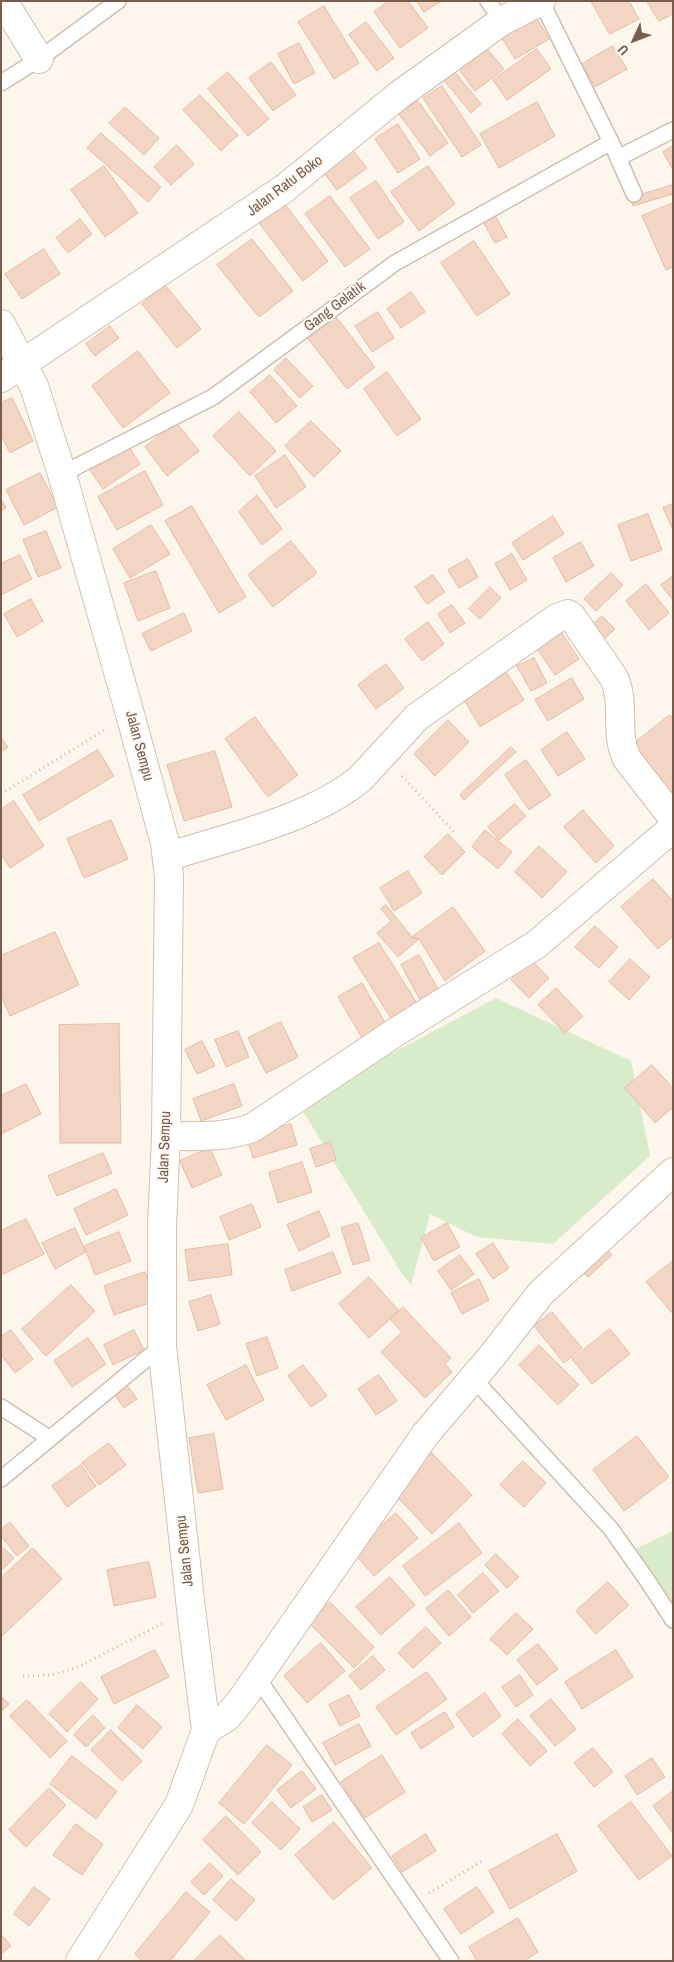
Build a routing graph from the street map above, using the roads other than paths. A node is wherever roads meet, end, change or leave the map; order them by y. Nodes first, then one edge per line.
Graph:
1 (3, 1) edge
2 (118, 1) edge
3 (541, 1) edge
4 (495, 11) edge
5 (38, 59) junction
6 (1, 83) edge
7 (673, 130) edge
8 (611, 142) junction
9 (618, 158) junction
10 (634, 194) dead end
11 (1, 324) edge
12 (12, 371) edge
13 (62, 474) junction
14 (673, 818) edge
15 (673, 828) edge
16 (166, 857) junction
17 (166, 1136) junction
18 (673, 1172) edge
19 (162, 1346) junction
20 (473, 1378) junction
21 (1, 1407) edge
22 (49, 1438) junction
23 (1, 1479) edge
24 (673, 1620) edge
25 (257, 1677) junction
26 (206, 1730) junction
27 (80, 1961) edge
28 (451, 1961) edge

1 - 5 street
2 - 5 lane
3 - 4 street, Jalan Ratu Boko
3 - 8 lane
4 - 12 street, Jalan Ratu Boko
5 - 6 lane
7 - 9 lane
8 - 9 lane
8 - 13 lane, Gang Gelatik
9 - 10 lane
11 - 12 street, Jalan Sempu
12 - 13 street, Jalan Sempu
13 - 16 street, Jalan Sempu
14 - 16 street
15 - 17 street
16 - 17 street, Jalan Sempu
17 - 19 street, Jalan Sempu
18 - 20 street
19 - 22 lane
19 - 26 street, Jalan Sempu
20 - 24 lane
20 - 25 street
21 - 22 lane
22 - 23 lane
25 - 26 street
25 - 28 lane
26 - 27 street, Jalan Sempu

